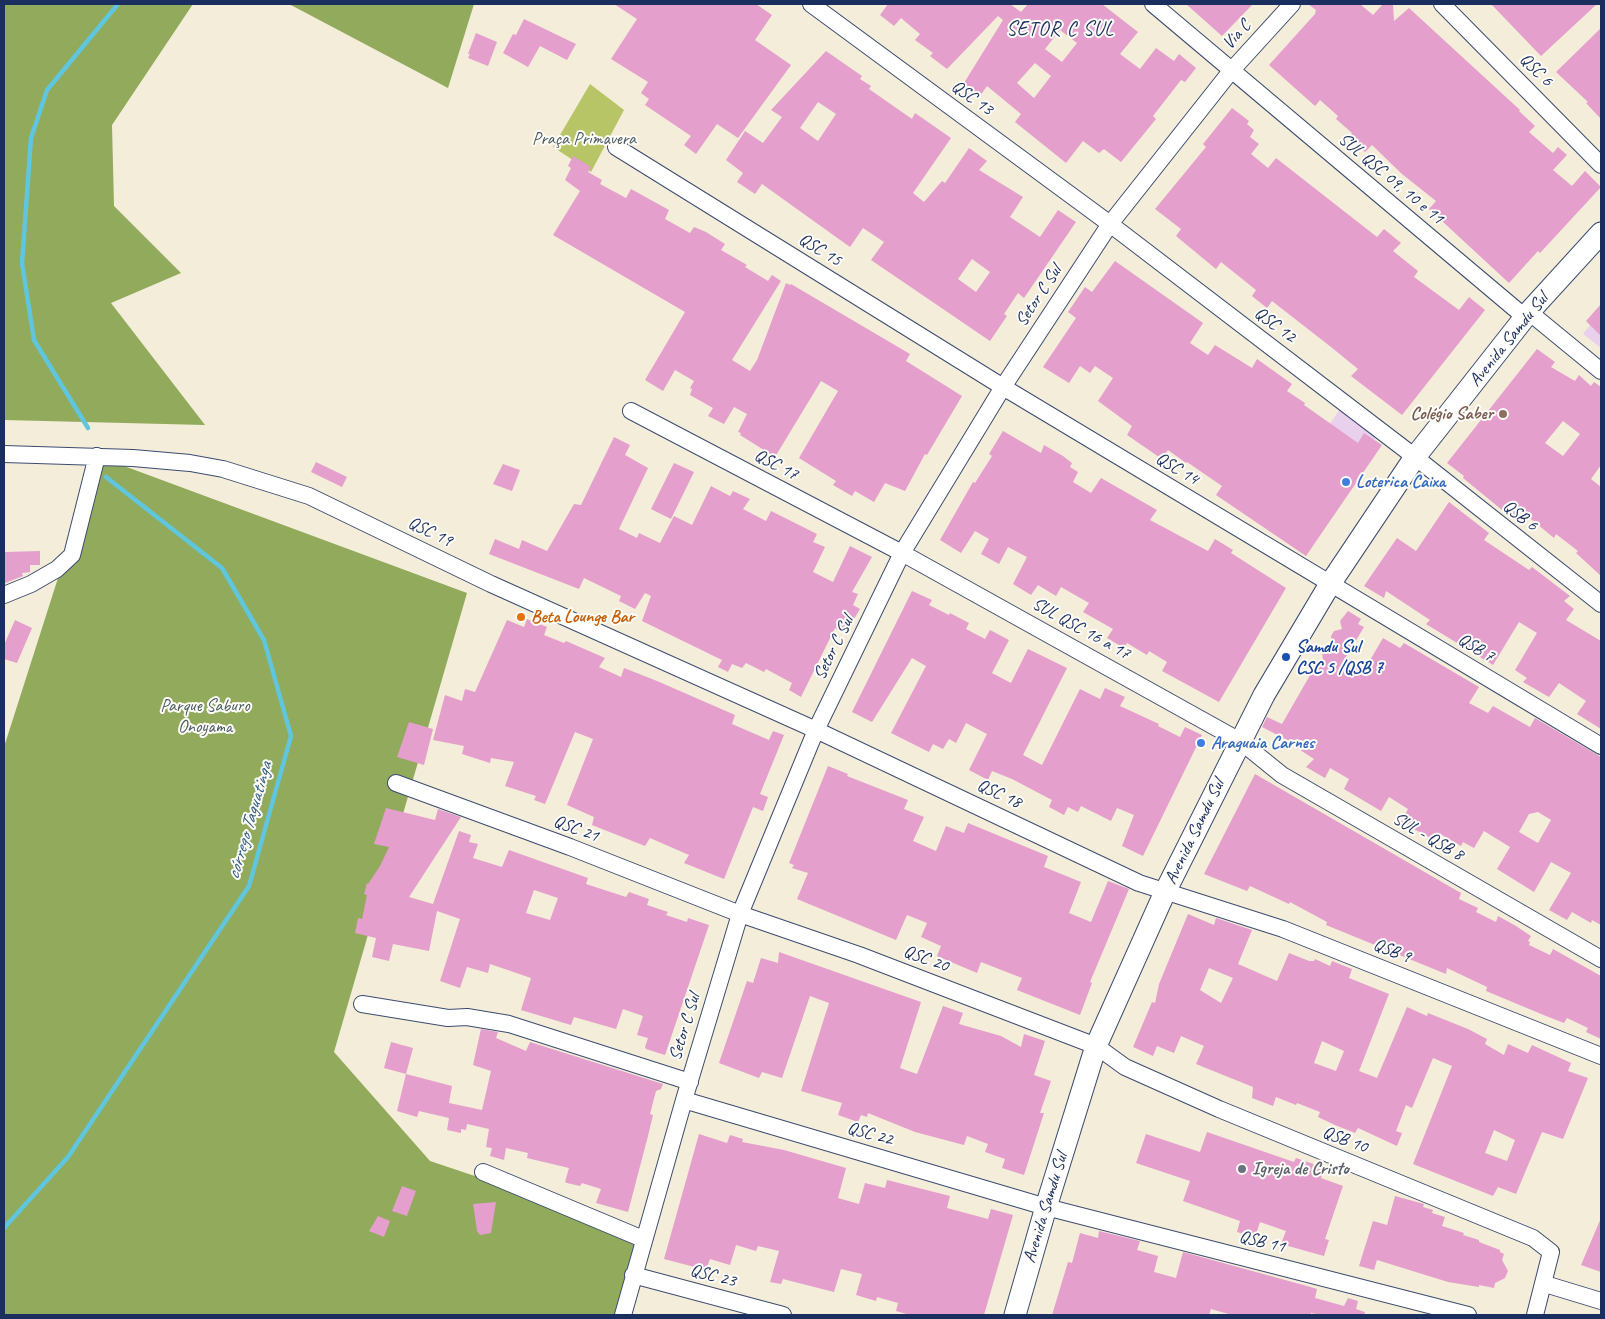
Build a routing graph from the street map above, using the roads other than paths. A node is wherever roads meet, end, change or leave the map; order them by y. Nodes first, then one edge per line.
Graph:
1 (811, 4) edge
2 (1152, 4) edge
3 (1292, 4) edge
4 (1442, 4) edge
5 (1231, 71) junction
6 (616, 147) dead end
7 (1601, 165) edge
8 (1110, 224) junction
9 (1601, 233) edge
10 (1527, 315) junction
11 (1601, 371) edge
12 (1003, 388) junction
13 (631, 411) dead end
14 (4, 454) edge
15 (97, 456) junction
16 (1415, 457) junction
17 (902, 553) junction
18 (1330, 584) junction
19 (4, 596) edge
20 (1601, 604) edge
21 (816, 730) junction
22 (1240, 740) junction
23 (1601, 746) edge
24 (396, 783) dead end
25 (1165, 892) junction
26 (740, 914) junction
27 (1601, 959) edge
28 (362, 1004) dead end
29 (1096, 1046) junction
30 (1601, 1056) edge
31 (690, 1082) junction
32 (684, 1100) junction
33 (483, 1172) dead end
34 (1046, 1207) junction
35 (643, 1239) junction
36 (633, 1275) junction
37 (1545, 1284) junction
38 (1601, 1301) edge
39 (623, 1315) edge
40 (783, 1315) edge
41 (1015, 1315) edge
42 (1468, 1315) edge
43 (1535, 1315) edge

1 - 8 street, QSC 13
2 - 5 street, SUL QSC 09, 10 e 11
3 - 5 street, Via C
4 - 7 street, QSC 6
5 - 8 street, Setor C Sul
5 - 10 street, SUL QSC 09, 10 e 11
6 - 12 street, QSC 15
8 - 12 street, Setor C Sul
8 - 16 street, QSC 12
9 - 10 main road, Avenida Samdu Sul
10 - 11 street, SUL QSC 09, 10 e 11
10 - 16 main road, Avenida Samdu Sul
12 - 17 street, Setor C Sul
12 - 18 street, QSC 14
13 - 17 street, QSC 17
14 - 15 street, QSC 19
15 - 19 street
15 - 21 street, QSC 19
16 - 18 main road, Avenida Samdu Sul
16 - 20 street, QSB 6
17 - 21 street, Setor C Sul
17 - 22 street, SUL QSC 16 a 17
18 - 22 main road, Avenida Samdu Sul
18 - 23 street, QSB 7
21 - 25 street, QSC 18
21 - 26 street, Setor C Sul
22 - 25 main road, Avenida Samdu Sul
22 - 27 street, SUL - QSB 8
24 - 26 street, QSC 21
25 - 29 main road, Avenida Samdu Sul
25 - 30 street, QSB 9
26 - 29 street, QSC 20
26 - 31 street, Setor C Sul
28 - 31 street
29 - 34 main road, Avenida Samdu Sul
29 - 37 street, QSB 10
31 - 32 street, Setor C Sul
32 - 34 street, QSC 22
32 - 35 street, Setor C Sul
33 - 35 street
34 - 41 main road, Avenida Samdu Sul
34 - 42 street, QSB 11
35 - 36 street, Setor C Sul
36 - 39 street, Setor C Sul
36 - 40 street, QSC 23
37 - 38 street
37 - 43 street

